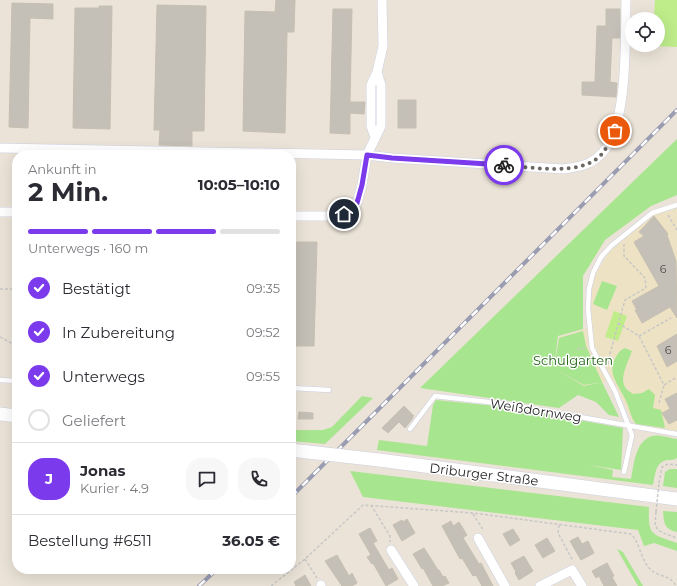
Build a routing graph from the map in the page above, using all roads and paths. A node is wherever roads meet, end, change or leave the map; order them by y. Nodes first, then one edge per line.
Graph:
1 (382, 0) edge
2 (626, 0) edge
3 (0, 148) edge
4 (105, 150) edge
5 (296, 154) edge
6 (367, 155) junction
7 (677, 205) edge
8 (663, 209) junction
9 (0, 212) edge
10 (12, 212) edge
11 (296, 216) edge
12 (677, 230) edge
13 (624, 234) junction
14 (0, 289) edge
15 (12, 289) edge
16 (671, 318) dead end
17 (618, 323) junction
18 (639, 336) junction
19 (0, 337) edge
20 (12, 343) edge
21 (592, 348) junction
22 (577, 349) dead end
23 (608, 377) junction
24 (677, 377) edge
25 (0, 380) edge
26 (12, 381) edge
27 (664, 385) junction
28 (296, 388) edge
29 (329, 390) dead end
30 (659, 403) dead end
31 (0, 414) edge
32 (12, 415) edge
33 (628, 426) junction
34 (410, 430) dead end
35 (677, 434) edge
36 (296, 451) edge
37 (676, 464) edge
38 (624, 472) dead end
39 (677, 499) edge
40 (371, 505) junction
41 (473, 513) junction
42 (559, 524) junction
43 (482, 536) joint
44 (677, 538) edge
45 (391, 550) joint
46 (305, 559) junction
47 (296, 566) edge
48 (572, 570) junction
49 (286, 574) edge
50 (271, 586) edge
51 (321, 586) edge
52 (414, 586) edge
53 (506, 586) edge
54 (540, 586) edge
55 (582, 586) edge
56 (676, 586) edge

1 - 6 street
2 - 6 street
3 - 4 street
5 - 6 street
6 - 11 street
7 - 8 lane
8 - 12 path
8 - 13 lane
9 - 10 street
13 - 17 path
13 - 21 lane
14 - 15 path
16 - 18 path
17 - 18 path
17 - 23 path
18 - 27 path
19 - 20 path
21 - 22 path
21 - 23 lane
23 - 33 lane
24 - 27 path
25 - 26 lane
27 - 30 path
28 - 29 lane
31 - 32 main road
33 - 34 lane, Weißdornweg
33 - 35 lane, Weißdornweg
33 - 38 lane
36 - 39 main road, Driburger Straße, bridge
37 - 44 path, bridge
40 - 41 path
40 - 45 path
40 - 46 path
41 - 42 path
41 - 43 path
42 - 48 path
42 - 56 path
43 - 53 street
45 - 52 street
46 - 47 path
46 - 51 path
48 - 54 street
48 - 55 street
49 - 50 path

